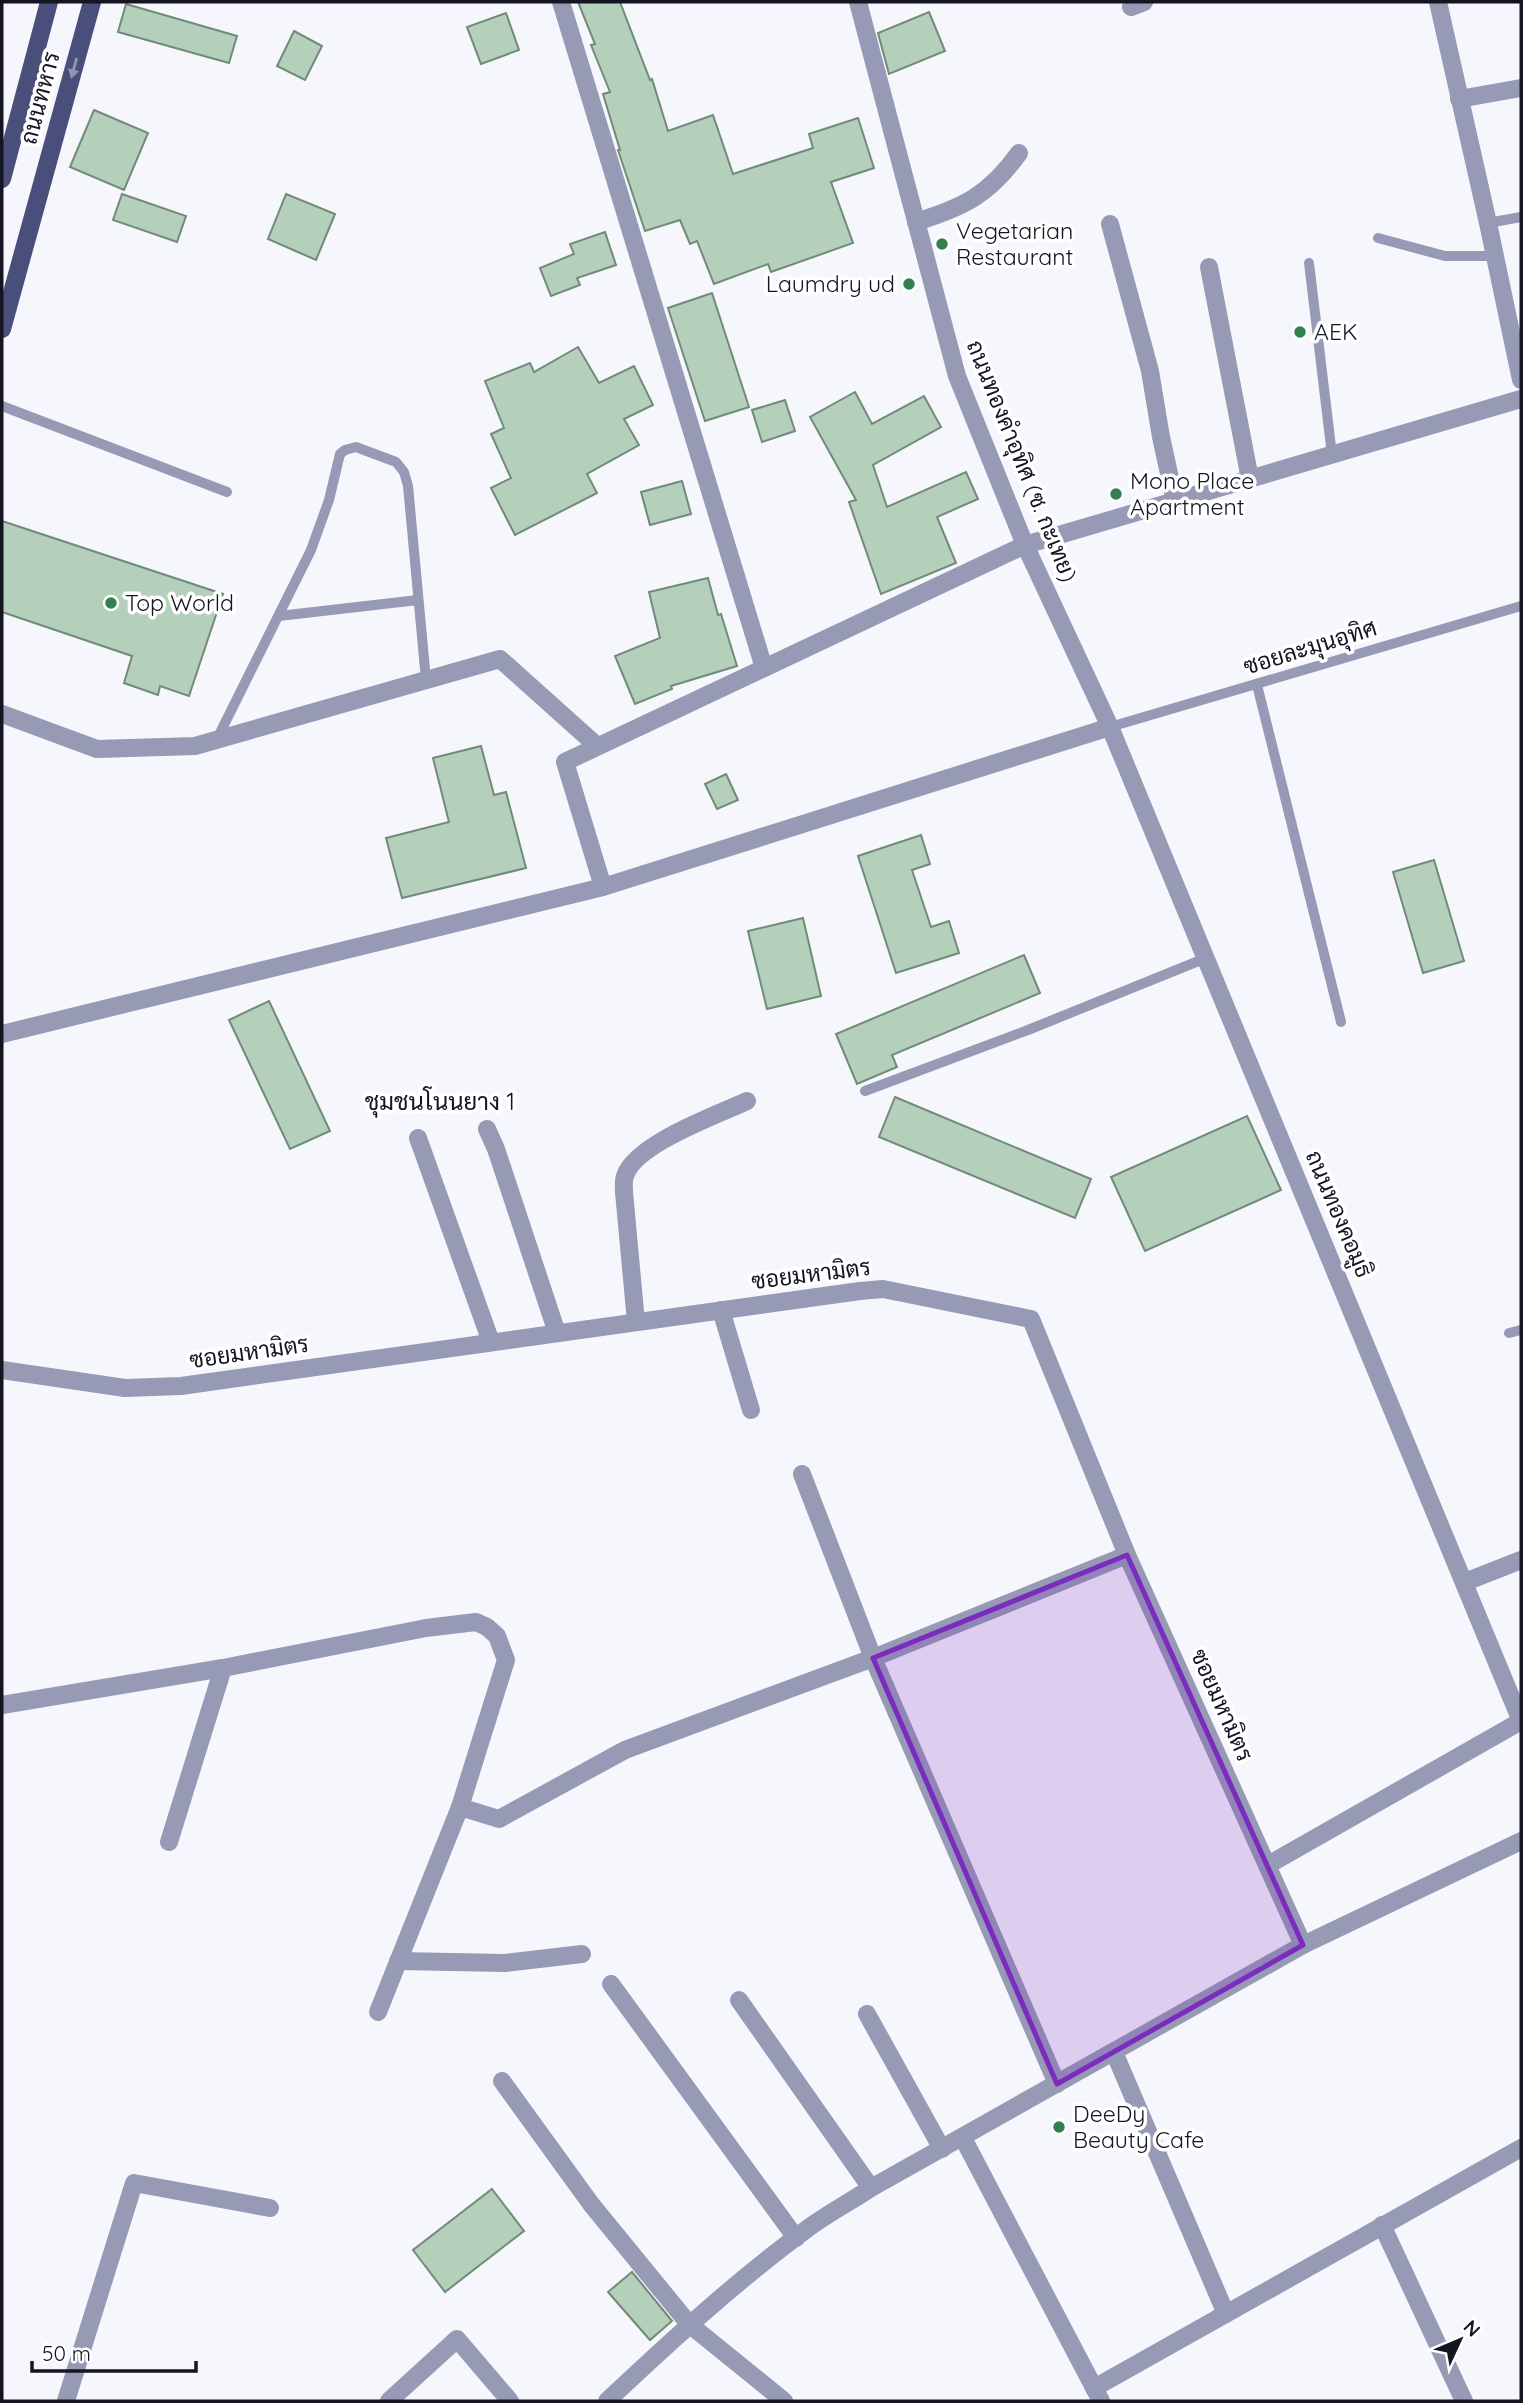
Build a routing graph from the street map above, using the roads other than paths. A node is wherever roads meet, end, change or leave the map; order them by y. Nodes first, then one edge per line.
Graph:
1 (49, 2) edge
2 (92, 2) edge
3 (561, 2) edge
4 (858, 2) edge
5 (1438, 2) edge
6 (1521, 88) edge
7 (1459, 99) junction
8 (1019, 153) dead end
9 (2, 179) edge
10 (1521, 217) edge
11 (916, 222) junction
12 (1488, 223) junction
13 (1110, 224) dead end
14 (1378, 238) dead end
15 (1495, 256) junction
16 (1309, 263) dead end
17 (1209, 267) dead end
18 (2, 329) edge
19 (1521, 380) edge
20 (1521, 399) edge
21 (2, 406) edge
22 (1332, 455) junction
23 (1250, 479) junction
24 (227, 492) dead end
25 (1175, 501) junction
26 (1025, 545) junction
27 (418, 600) junction
28 (1521, 606) edge
29 (279, 616) junction
30 (764, 668) junction
31 (426, 680) junction
32 (1256, 685) junction
33 (2, 714) edge
34 (1110, 727) junction
35 (217, 739) junction
36 (596, 746) junction
37 (603, 887) junction
38 (1206, 958) junction
39 (1340, 1022) dead end
40 (2, 1034) edge
41 (865, 1091) dead end
42 (747, 1101) dead end
43 (487, 1129) dead end
44 (418, 1138) dead end
45 (721, 1310) junction
46 (636, 1322) junction
47 (1521, 1330) edge
48 (557, 1333) junction
49 (1509, 1333) dead end
50 (491, 1342) junction
51 (2, 1370) edge
52 (751, 1410) dead end
53 (802, 1474) dead end
54 (1127, 1555) junction
55 (1521, 1560) edge
56 (1465, 1581) junction
57 (873, 1658) junction
58 (223, 1668) junction
59 (2, 1705) edge
60 (1521, 1721) edge
61 (460, 1807) junction
62 (1521, 1841) edge
63 (169, 1842) dead end
64 (1268, 1865) junction
65 (1303, 1945) junction
66 (582, 1954) dead end
67 (398, 1961) junction
68 (611, 1984) dead end
69 (738, 2000) dead end
70 (378, 2012) dead end
71 (867, 2014) dead end
72 (1114, 2052) junction
73 (502, 2081) dead end
74 (1057, 2084) junction
75 (963, 2138) junction
76 (1521, 2148) edge
77 (942, 2149) junction
78 (871, 2188) junction
79 (270, 2208) dead end
80 (1382, 2225) junction
81 (796, 2238) junction
82 (1226, 2314) junction
83 (689, 2323) junction
84 (1098, 2395) edge
85 (66, 2401) edge
86 (390, 2401) edge
87 (510, 2401) edge
88 (607, 2401) edge
89 (783, 2401) edge
90 (1464, 2401) edge

1 - 9 main road, ถนนทหาร
2 -> 18 main road, ถนนทหาร
3 - 30 street
4 - 11 street, ถนนทองคำอุทิศ (ซ. กะเทย)
5 - 7 street
6 - 7 street
7 - 12 street
8 - 11 street
10 - 12 lane
11 - 26 street, ถนนทองคำอุทิศ (ซ. กะเทย)
12 - 15 street
13 - 25 street
14 - 15 lane
15 - 19 street
16 - 22 lane
17 - 23 street
20 - 22 street
21 - 24 lane
22 - 23 street
23 - 25 street
25 - 26 street
26 - 30 street
26 - 34 street, ถนนทองคำอุทิศ (ซ. กะเทย)
27 - 29 lane
27 - 29 lane
27 - 31 lane
28 - 32 lane, ซอยละมุนอุทิศ
29 - 35 lane
30 - 36 street
31 - 35 street
31 - 36 street
32 - 34 lane, ซอยละมุนอุทิศ
32 - 39 lane
33 - 35 street
34 - 37 street
34 - 38 street, ถนนทองคอมูธิ
36 - 37 street
37 - 40 street
38 - 41 lane
38 - 56 street, ถนนทองคอมูธิ
42 - 46 street
43 - 48 street
44 - 50 street
45 - 46 street, ซอยมหามิตร
45 - 52 street
45 - 54 street, ซอยมหามิตร
46 - 48 street, ซอยมหามิตร
47 - 49 lane
48 - 50 street, ซอยมหามิตร
50 - 51 street, ซอยมหามิตร
53 - 57 street
54 - 57 street
54 - 64 street, ซอยมหามิตร
55 - 56 street
56 - 60 street, ถนนทองคอมูธิ
57 - 61 street
57 - 74 street
58 - 59 street
58 - 61 street
58 - 63 street
60 - 64 street
61 - 67 street
62 - 65 street
64 - 65 street, ซอยมหามิตร
65 - 72 street
66 - 67 street
67 - 70 street
68 - 81 street
69 - 78 street
71 - 77 street
72 - 74 street
72 - 82 street
73 - 83 street
74 - 75 street
75 - 77 street
75 - 84 street
76 - 80 street
77 - 78 street
78 - 81 street
79 - 85 street
80 - 82 street
80 - 90 street
81 - 83 street
82 - 84 street
83 - 88 street
83 - 89 street
86 - 87 street

